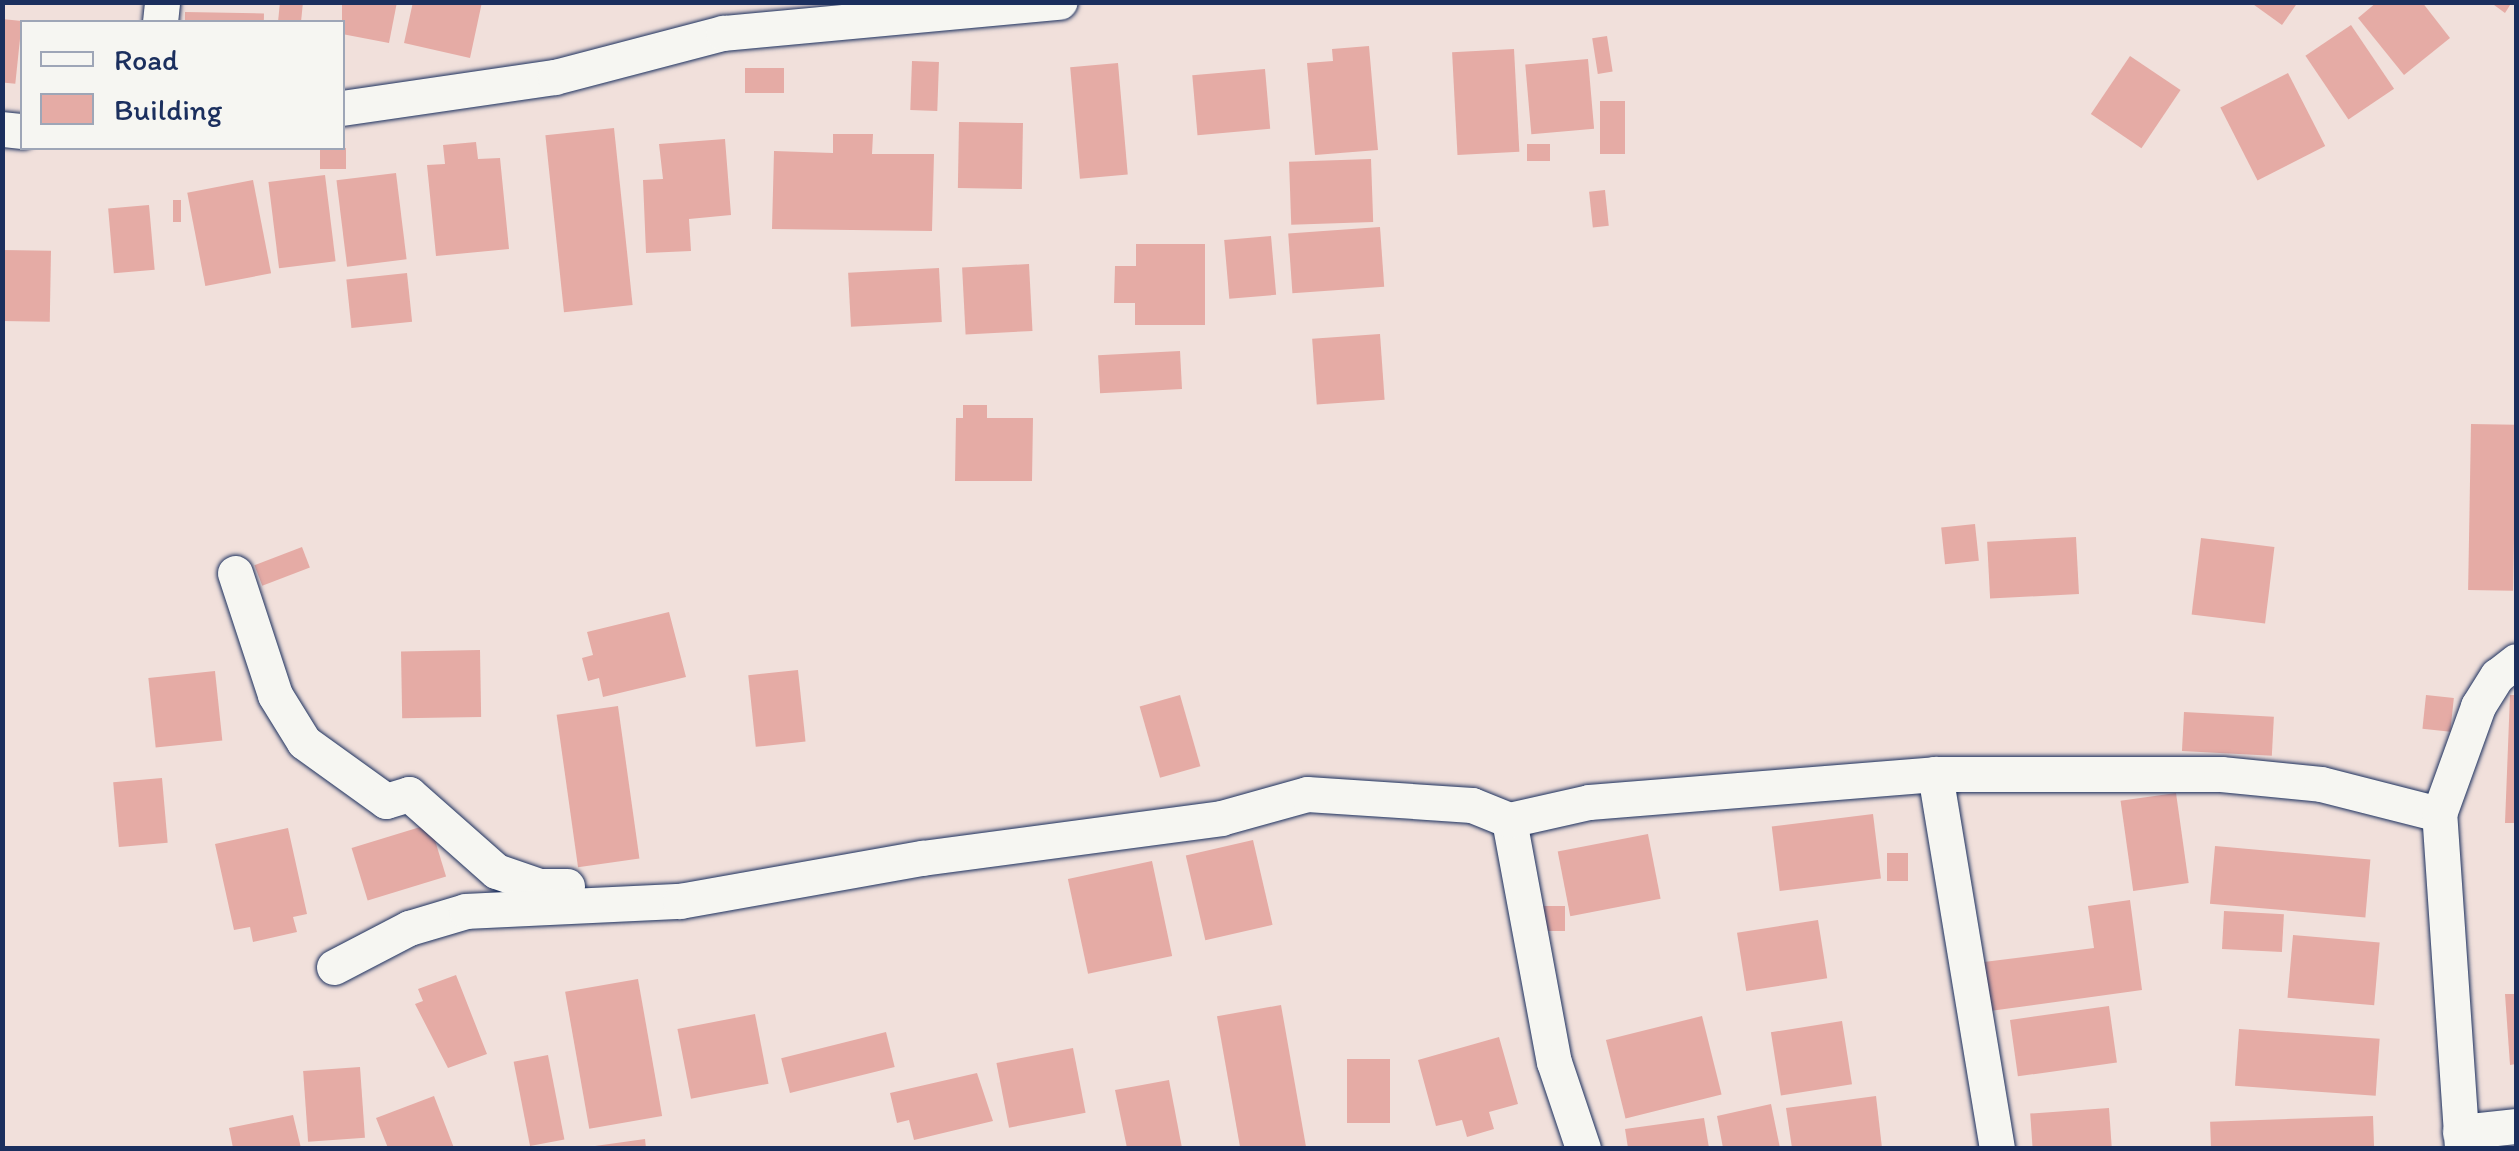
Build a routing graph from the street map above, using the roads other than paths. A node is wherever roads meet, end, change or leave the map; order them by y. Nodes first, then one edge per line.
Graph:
1 (1060, 2) edge
2 (345, 108) edge
3 (236, 573) dead end
4 (2516, 660) edge
5 (1934, 774) junction
6 (2439, 814) junction
7 (1510, 820) junction
8 (602, 904) junction
9 (334, 967) dead end
10 (2516, 1126) edge
11 (2461, 1140) edge
12 (1583, 1148) edge
13 (1997, 1148) edge

1 - 2 street
3 - 8 street
4 - 6 street
5 - 6 street
5 - 7 street
5 - 13 street
6 - 11 street
7 - 8 street
7 - 12 street
8 - 9 street
10 - 11 street

